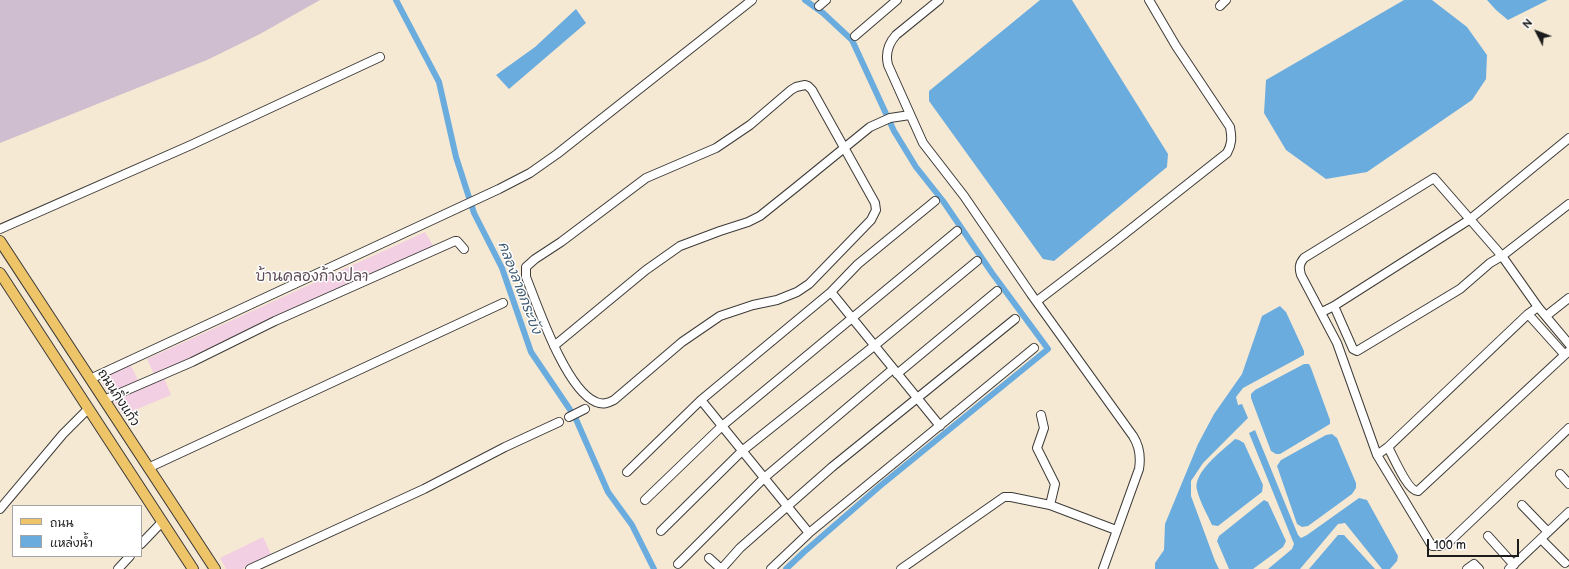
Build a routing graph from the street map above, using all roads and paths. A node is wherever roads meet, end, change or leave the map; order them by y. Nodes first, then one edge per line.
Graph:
1 (826, 0) edge
2 (897, 0) edge
3 (939, 0) edge
4 (1149, 0) edge
5 (751, 1) edge
6 (819, 6) dead end
7 (855, 36) dead end
8 (380, 57) dead end
9 (910, 115) junction
10 (1569, 138) edge
11 (844, 148) junction
12 (935, 201) dead end
13 (1569, 204) edge
14 (1470, 220) junction
15 (0, 229) edge
16 (957, 231) dead end
17 (0, 241) edge
18 (464, 249) dead end
19 (1502, 256) junction
20 (977, 261) dead end
21 (0, 273) edge
22 (997, 291) dead end
23 (831, 292) junction
24 (1569, 298) edge
25 (1037, 301) junction
26 (503, 303) dead end
27 (1334, 306) junction
28 (1538, 307) junction
29 (1322, 312) junction
30 (1528, 314) junction
31 (1546, 316) junction
32 (852, 318) junction
33 (1015, 319) dead end
34 (1569, 344) edge
35 (554, 346) junction
36 (874, 346) junction
37 (1034, 348) dead end
38 (1566, 353) edge
39 (895, 372) junction
40 (90, 379) junction
41 (917, 398) junction
42 (104, 400) junction
43 (700, 400) junction
44 (88, 409) junction
45 (585, 409) dead end
46 (1042, 415) dead end
47 (569, 416) dead end
48 (559, 422) dead end
49 (722, 426) junction
50 (940, 426) junction
51 (1569, 428) edge
52 (1388, 447) junction
53 (742, 451) junction
54 (1377, 455) junction
55 (148, 468) junction
56 (626, 472) dead end
57 (1560, 474) dead end
58 (764, 478) junction
59 (1569, 484) edge
60 (645, 500) dead end
61 (787, 506) junction
62 (1050, 506) junction
63 (1522, 506) dead end
64 (0, 509) edge
65 (1569, 512) edge
66 (162, 522) junction
67 (1116, 530) junction
68 (661, 531) dead end
69 (809, 532) junction
70 (1548, 532) junction
71 (1488, 536) dead end
72 (1541, 539) junction
73 (142, 543) edge
74 (129, 557) edge
75 (709, 558) dead end
76 (1565, 563) dead end
77 (678, 564) dead end
78 (1512, 567) edge
79 (723, 568) edge
80 (118, 569) edge
81 (193, 569) edge
82 (215, 569) edge
83 (250, 569) edge
84 (771, 569) edge
85 (901, 569) edge
86 (1103, 569) edge
87 (1467, 569) edge
88 (1480, 569) edge

1 - 6 street
2 - 7 street
3 - 9 street
4 - 25 street
5 - 40 street
8 - 15 street
9 - 11 street
9 - 25 street
10 - 14 street
11 - 35 street
11 - 35 street
11 - 35 street
12 - 23 street
13 - 19 street
14 - 19 street
14 - 27 street
14 - 29 street
16 - 32 street
17 - 40 main road, ถนนกิ่งแก้ว
18 - 42 street
19 - 27 street
19 - 28 street
20 - 36 street
21 - 44 main road
22 - 39 street
23 - 32 street
23 - 43 street
24 - 31 street
25 - 67 street
26 - 55 street
27 - 29 street
28 - 30 street
28 - 31 street
29 - 54 street
30 - 38 street
30 - 52 street
31 - 34 street
32 - 36 street
32 - 49 street
33 - 41 street
36 - 39 street
36 - 53 street
37 - 50 street
38 - 52 street
39 - 41 street
39 - 58 street
40 - 42 main road, ถนนกิ่งแก้ว
41 - 50 street
41 - 61 street
42 - 55 main road, ถนนกิ่งแก้ว
43 - 49 street
43 - 56 street
44 - 64 street
44 - 66 main road
45 - 47 street
46 - 62 street
48 - 83 street
49 - 53 street
49 - 60 street
50 - 69 street
51 - 54 street
52 - 54 street
53 - 58 street
53 - 68 street
55 - 82 main road, ถนนกิ่งแก้ว
57 - 59 street
58 - 61 street
58 - 77 street
61 - 69 street
61 - 79 street
62 - 67 street
62 - 85 street
63 - 70 street
65 - 70 street
66 - 73 street
66 - 81 main road
67 - 86 street
69 - 84 street
70 - 72 street
71 - 78 street
72 - 76 street
72 - 78 street
74 - 80 street
75 - 79 street
87 - 88 street

